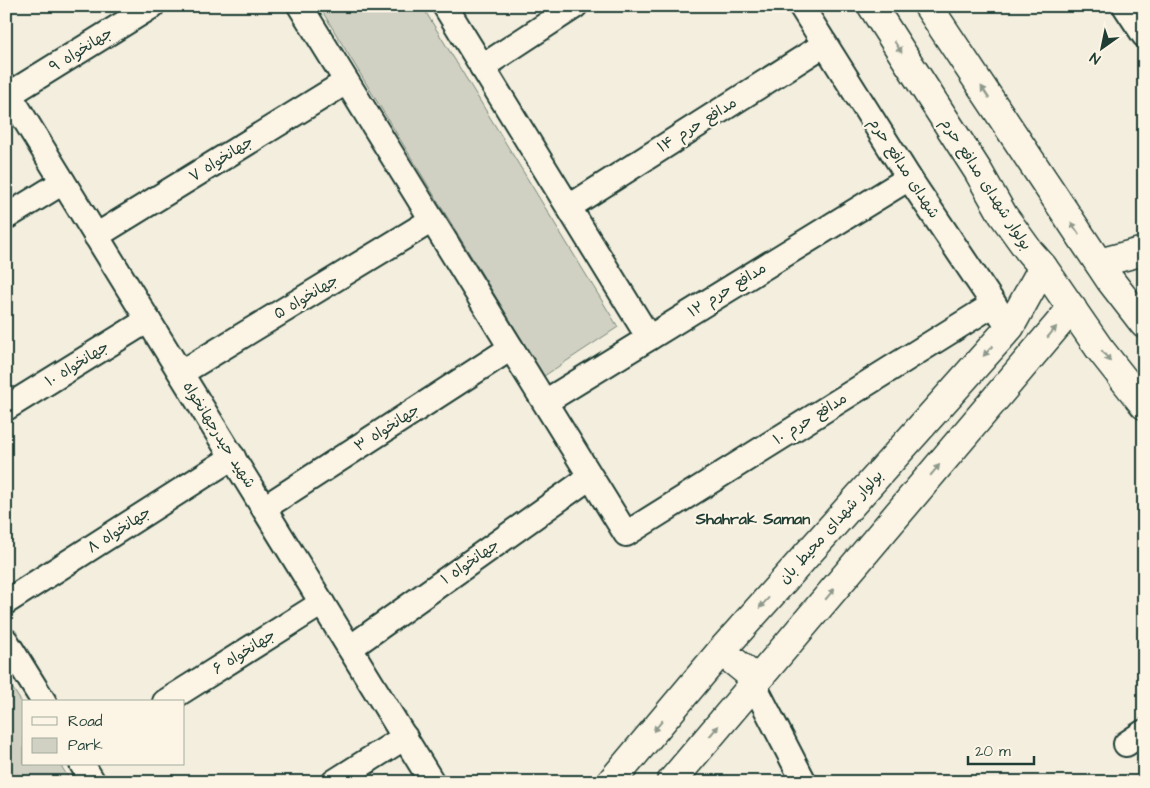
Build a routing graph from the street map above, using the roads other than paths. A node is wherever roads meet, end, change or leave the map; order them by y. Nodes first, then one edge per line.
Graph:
1 (152, 6) edge
2 (300, 6) edge
3 (445, 6) edge
4 (575, 6) edge
5 (801, 6) edge
6 (872, 6) edge
7 (928, 6) edge
8 (1125, 6) edge
9 (1144, 34) edge
10 (825, 44) junction
11 (482, 67) junction
12 (346, 82) junction
13 (8, 92) edge
14 (909, 178) junction
15 (63, 182) junction
16 (569, 206) junction
17 (6, 217) edge
18 (432, 220) junction
19 (96, 236) junction
20 (1144, 251) edge
21 (1144, 259) edge
22 (1099, 263) junction
23 (1043, 267) junction
24 (1144, 270) edge
25 (994, 304) junction
26 (1072, 308) junction
27 (1138, 309) edge
28 (148, 320) junction
29 (1010, 327) junction
30 (649, 338) junction
31 (511, 348) junction
32 (181, 373) junction
33 (545, 402) junction
34 (1144, 405) edge
35 (6, 408) edge
36 (233, 457) junction
37 (590, 477) junction
38 (264, 508) junction
39 (6, 602) edge
40 (322, 603) junction
41 (6, 641) edge
42 (350, 648) junction
43 (721, 651) junction
44 (756, 682) junction
45 (43, 700) edge
46 (168, 700) edge
47 (405, 737) junction
48 (83, 766) edge
49 (93, 782) edge
50 (334, 782) edge
51 (432, 782) edge
52 (611, 782) edge
53 (671, 782) edge
54 (804, 782) edge

1 - 13 street, جهانخواه ۹
2 - 12 street
3 - 11 street
4 - 11 street
5 - 10 street, شهدای مدافع حرم
6 -> 23 street, بولوار شهدای مدافع حرم
22 -> 7 street
8 - 9 street
10 - 14 street, شهدای مدافع حرم
10 - 16 street, مدافع حرم ۱۴
11 - 16 street
12 - 18 street
12 - 19 street, جهانخواه ۷
13 - 15 street, شهید حیدرجهانخواه
14 - 25 street, شهدای مدافع حرم
14 - 30 street, مدافع حرم ۱۲
15 - 17 street
15 - 19 street, شهید حیدرجهانخواه
16 - 30 street
18 - 31 street
18 - 32 street, جهانخواه ۵
19 - 28 street, شهید حیدرجهانخواه
20 - 22 street
21 - 24 street
22 - 27 street
23 - 26 street, بولوار شهدای مدافع حرم
23 - 29 street, بولوار شهدای محیط بان
25 - 29 street, شهدای مدافع حرم
25 - 37 street, مدافع حرم ۱۰
26 -> 34 street, بولوار شهدای مدافع حرم
44 -> 26 street
28 - 32 street, شهید حیدرجهانخواه
28 - 35 street, جهانخواه ۱۰
29 -> 43 street, بولوار شهدای محیط بان
30 - 33 street, مدافع حرم ۱۲
31 - 33 street
31 - 38 street, جهانخواه ۳
32 - 36 street, شهید حیدرجهانخواه
33 - 37 street
36 - 38 street, شهید حیدرجهانخواه
36 - 39 street, جهانخواه ۸
37 - 42 street, جهانخواه ۱
38 - 40 street, شهید حیدرجهانخواه
40 - 42 street, شهید حیدرجهانخواه
40 - 46 street, جهانخواه ۶
41 - 45 street
42 - 47 street, شهید حیدرجهانخواه
43 - 44 street
43 -> 52 street, بولوار شهدای محیط بان
53 -> 44 street
44 - 54 street
47 - 50 street
47 - 51 street, شهید حیدرجهانخواه
48 - 49 street

